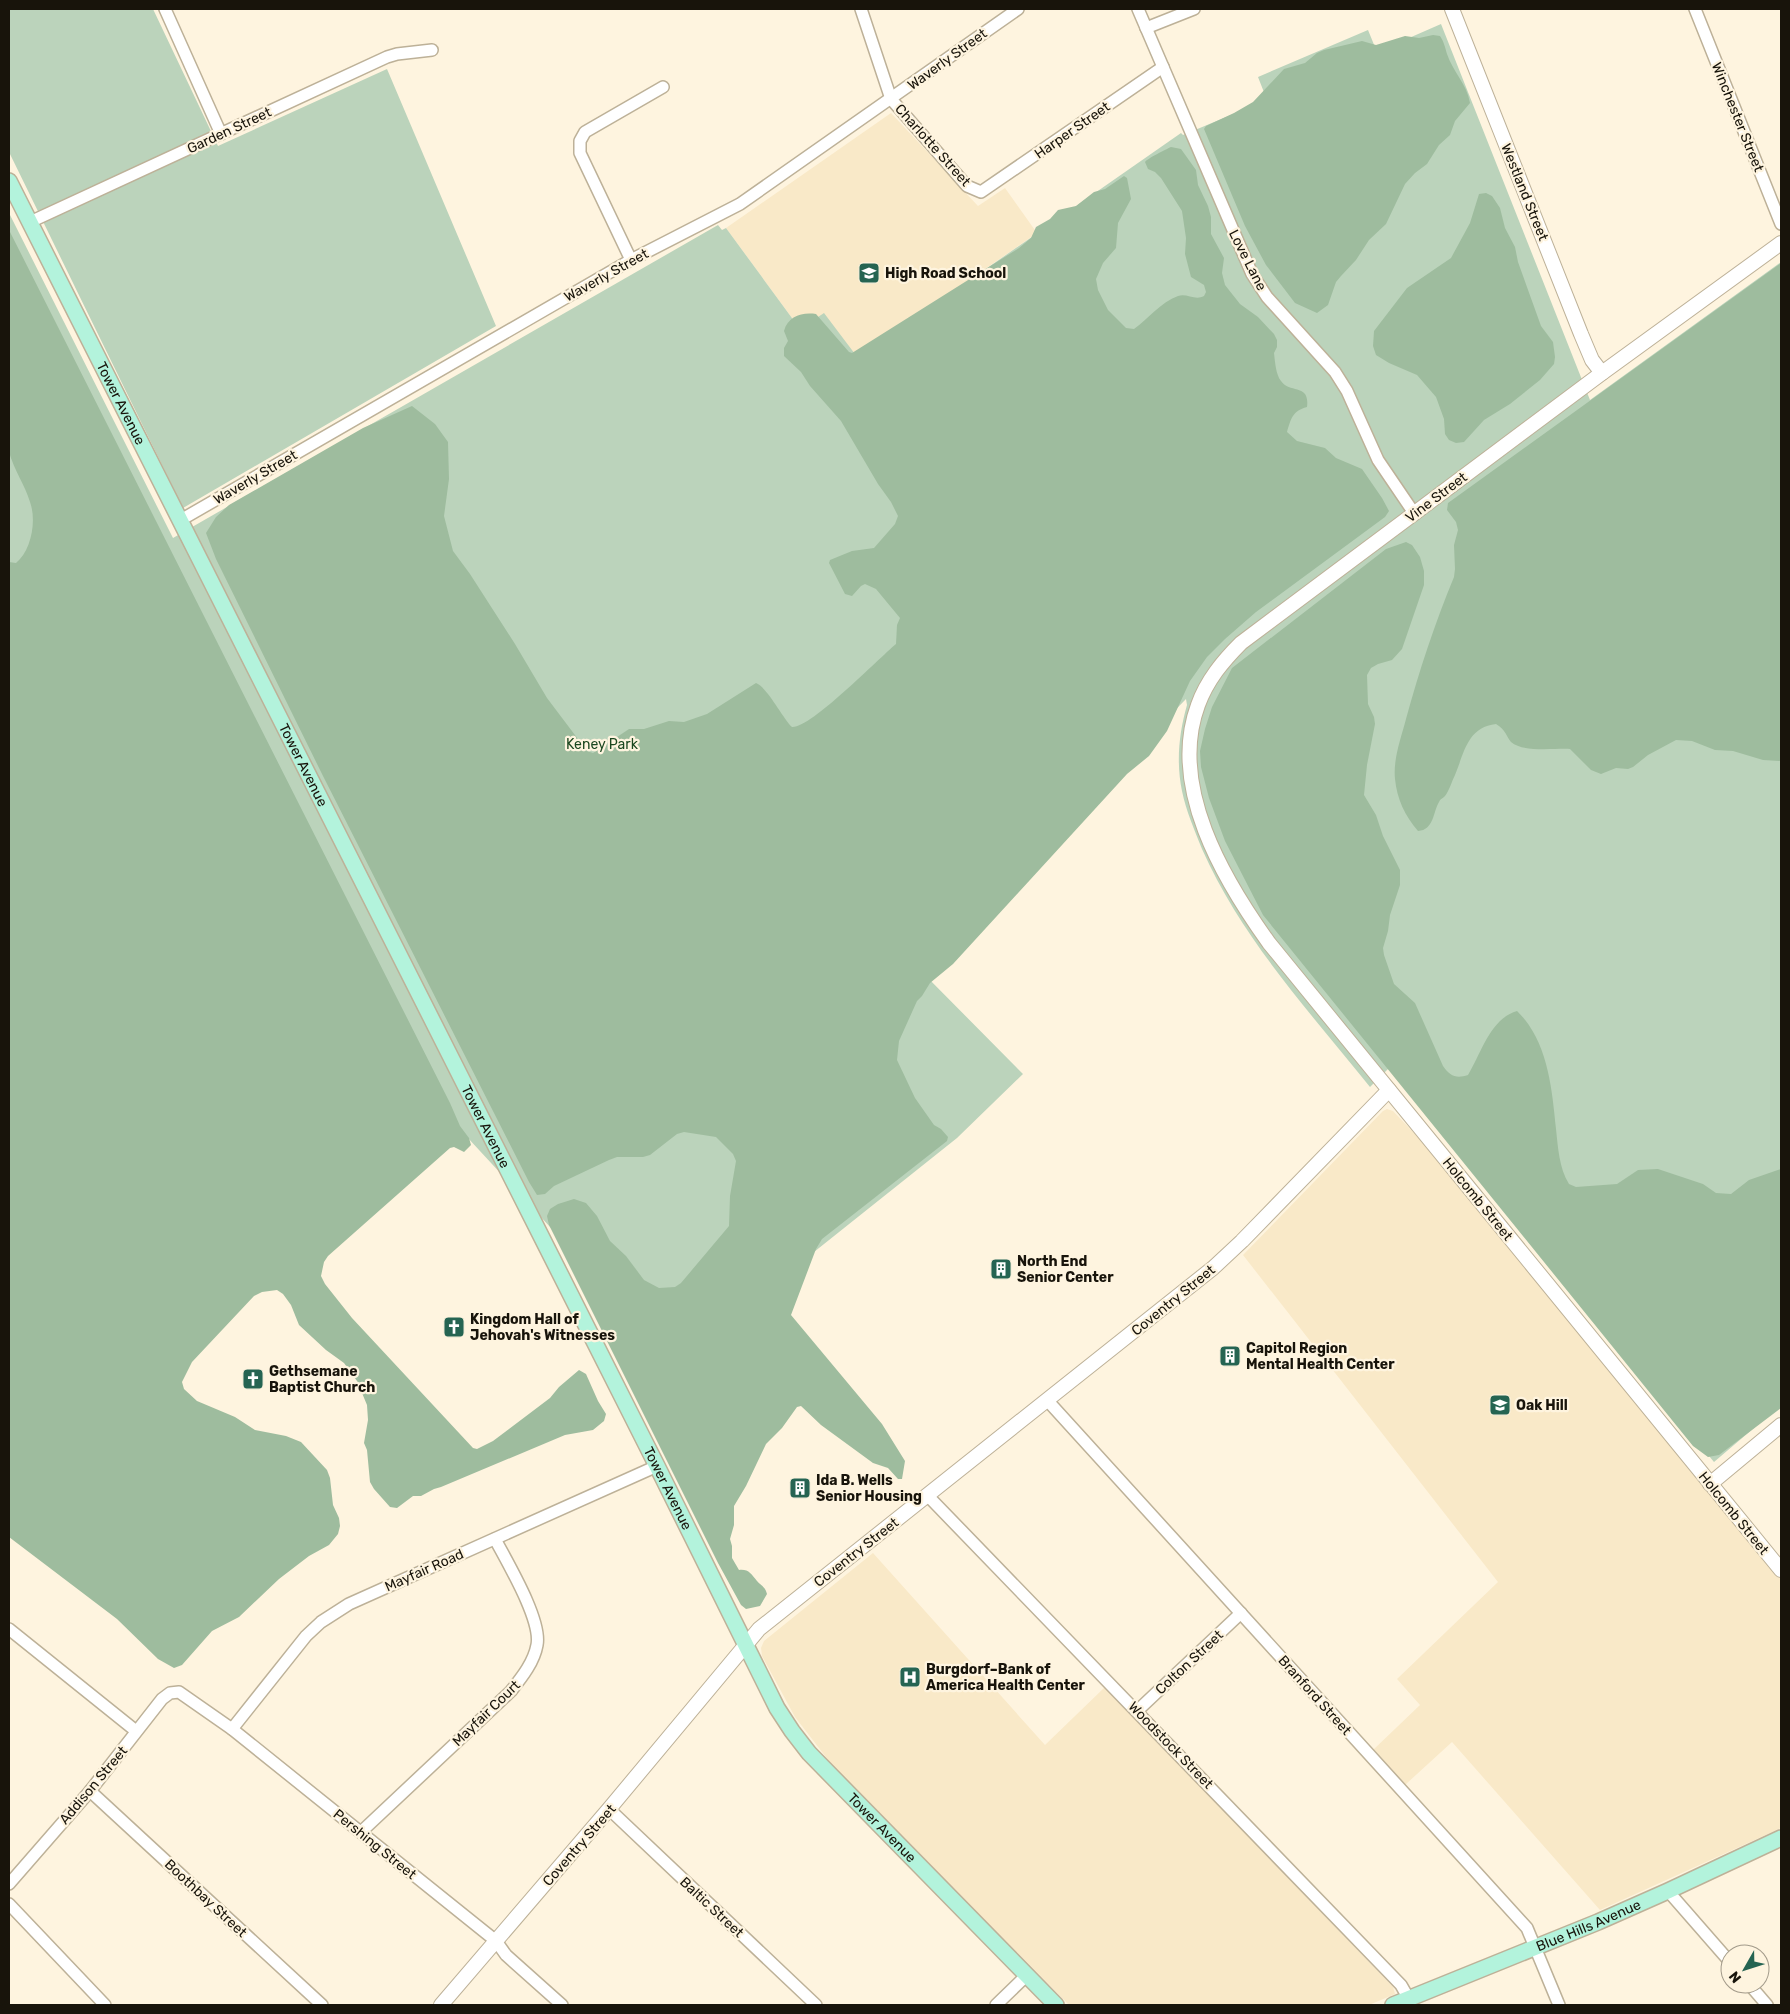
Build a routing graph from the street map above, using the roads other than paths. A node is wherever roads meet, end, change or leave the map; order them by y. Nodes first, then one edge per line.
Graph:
1 (165, 9) edge
2 (861, 9) edge
3 (1018, 9) edge
4 (1138, 9) edge
5 (1194, 9) edge
6 (1452, 9) edge
7 (1695, 9) edge
8 (1146, 28) junction
9 (432, 50) dead end
10 (1164, 67) junction
11 (663, 87) dead end
12 (892, 99) junction
13 (221, 134) junction
14 (9, 181) edge
15 (981, 192) joint
16 (30, 222) junction
17 (1781, 224) edge
18 (1781, 243) edge
19 (631, 260) junction
20 (1602, 373) junction
21 (1414, 513) junction
22 (180, 520) junction
23 (1199, 812) joint
24 (1389, 1090) junction
25 (1047, 1400) junction
26 (1781, 1425) edge
27 (657, 1466) junction
28 (1710, 1484) junction
29 (928, 1496) junction
30 (495, 1538) junction
31 (1781, 1570) edge
32 (1241, 1613) junction
33 (9, 1629) edge
34 (745, 1646) junction
35 (180, 1692) joint
36 (1137, 1711) junction
37 (232, 1729) junction
38 (136, 1731) junction
39 (90, 1791) junction
40 (609, 1810) junction
41 (361, 1832) junction
42 (1781, 1838) edge
43 (9, 1884) edge
44 (1668, 1891) junction
45 (9, 1904) edge
46 (496, 1941) junction
47 (1536, 1947) junction
48 (1720, 1951) edge
49 (1026, 1976) junction
50 (1758, 1994) edge
51 (1409, 1999) junction
52 (105, 2005) edge
53 (322, 2005) edge
54 (441, 2005) edge
55 (562, 2005) edge
56 (816, 2005) edge
57 (996, 2005) edge
58 (1056, 2005) edge
59 (1393, 2005) edge
60 (1559, 2005) edge
61 (1767, 2005) edge

1 - 13 street
2 - 12 street, Charlotte Street
3 - 12 street, Waverly Street
4 - 8 street, Love Lane
5 - 8 street
6 - 20 street, Westland Street
7 - 17 street, Winchester Street
8 - 10 street, Love Lane
9 - 13 street, Garden Street
10 - 15 street, Harper Street
10 - 21 street, Love Lane
11 - 19 street
12 - 15 street, Charlotte Street
12 - 19 street, Waverly Street
13 - 16 street, Garden Street
14 - 16 main road, Tower Avenue
16 - 22 main road, Tower Avenue
18 - 20 street, Vine Street
19 - 22 street, Waverly Street
20 - 21 street, Vine Street
21 - 23 street, Vine Street
22 - 27 main road, Tower Avenue
23 - 24 street, Holcomb Street
24 - 25 street, Coventry Street
24 - 28 street, Holcomb Street
25 - 29 street, Coventry Street
25 - 32 street, Branford Street
26 - 28 street
27 - 30 street, Mayfair Road
27 - 34 main road, Tower Avenue
28 - 31 street, Holcomb Street
29 - 34 street, Coventry Street
29 - 36 street, Woodstock Street
30 - 37 street, Mayfair Road
30 - 41 street, Mayfair Court
32 - 36 street, Colton Street
32 - 47 street, Branford Street
33 - 38 street
34 - 40 street, Coventry Street
34 - 49 main road, Tower Avenue
35 - 37 street, Pershing Street
35 - 38 street, Addison Street
36 - 51 street, Woodstock Street
37 - 41 street, Pershing Street
38 - 39 street, Addison Street
39 - 43 street, Addison Street
39 - 53 street, Boothbay Street
40 - 46 street, Coventry Street
40 - 56 street, Baltic Street
41 - 46 street, Pershing Street
42 - 44 main road, Blue Hills Avenue
44 - 47 main road, Blue Hills Avenue
44 - 48 street
45 - 52 street
46 - 54 street, Coventry Street
46 - 55 street, Pershing Street
47 - 51 main road, Blue Hills Avenue
47 - 60 street, Branford Street
49 - 57 street
49 - 58 main road, Tower Avenue
50 - 61 street
51 - 59 main road, Blue Hills Avenue

